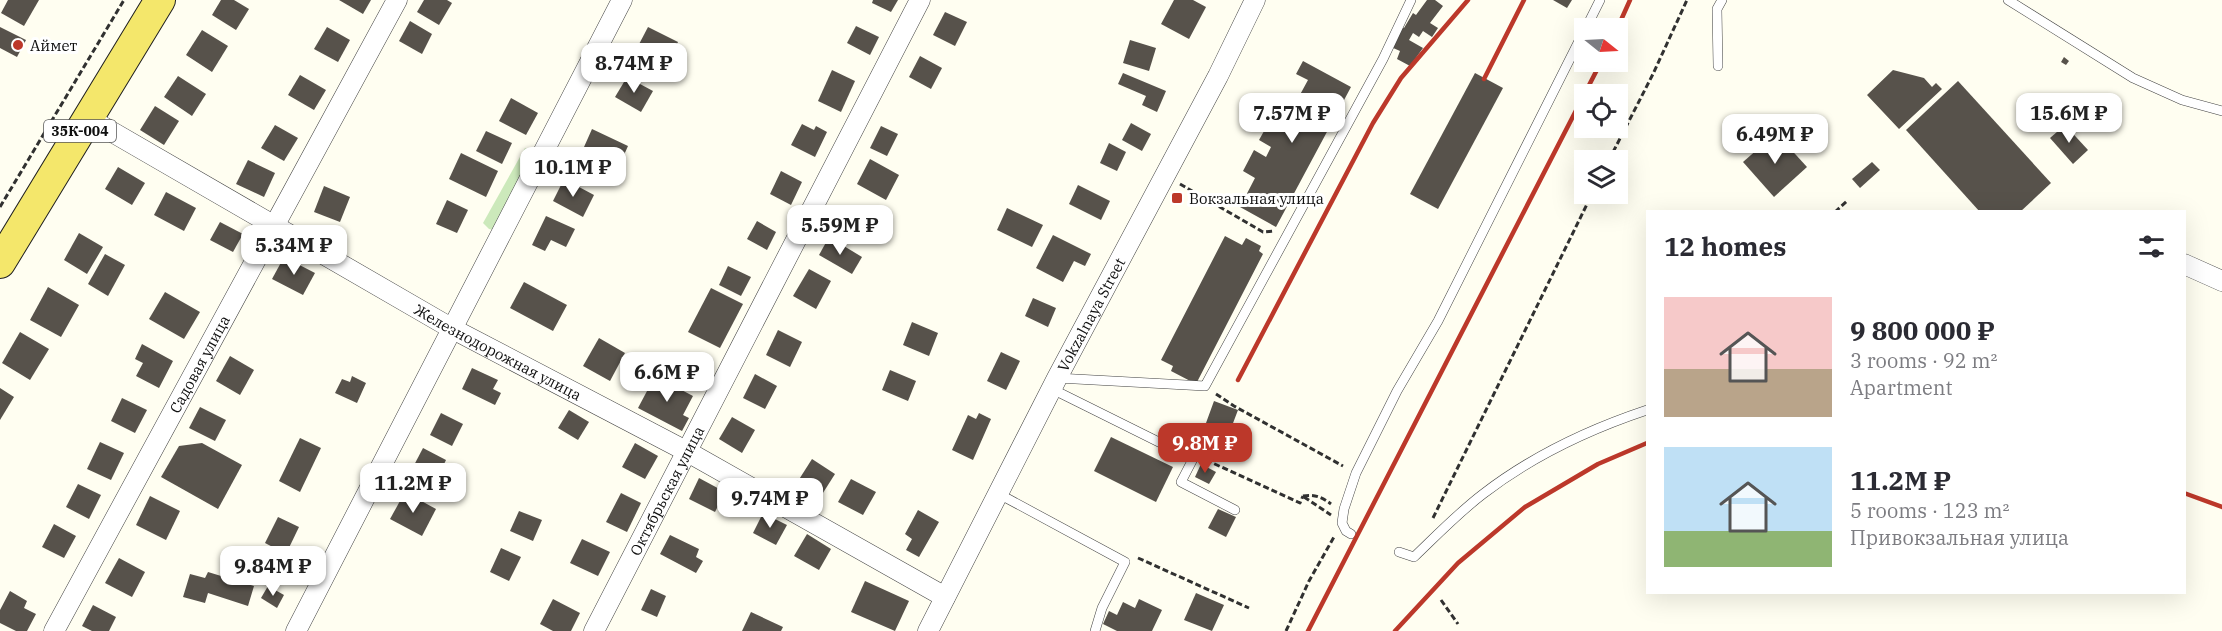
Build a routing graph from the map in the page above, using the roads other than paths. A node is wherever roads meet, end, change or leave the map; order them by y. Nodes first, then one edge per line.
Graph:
1 (160, 0) edge
2 (397, 0) edge
3 (622, 0) edge
4 (920, 0) edge
5 (1255, 0) edge
6 (1411, 0) edge
7 (1600, 0) edge
8 (1722, 0) edge
9 (2008, 0) edge
10 (1591, 18) edge
11 (1574, 52) edge
12 (1718, 66) dead end
13 (2222, 111) edge
14 (88, 118) junction
15 (273, 225) junction
16 (0, 263) edge
17 (2186, 265) edge
18 (2222, 281) edge
19 (451, 328) junction
20 (1055, 383) junction
21 (1646, 410) edge
22 (686, 451) junction
23 (999, 495) junction
24 (1235, 510) dead end
25 (1351, 534) dead end
26 (1399, 552) dead end
27 (945, 597) junction
28 (933, 629) edge
29 (54, 631) edge
30 (296, 631) edge
31 (594, 631) edge
32 (1095, 631) edge

1 - 14 main road, 35К-004
2 - 15 street, Садовая улица
3 - 19 street
4 - 22 street, Октябрьская улица
5 - 20 street, Vokzalnaya Street
6 - 20 lane
7 - 10 lane
8 - 12 lane
9 - 13 lane
11 - 25 lane
14 - 15 street, Железнодорожная улица
14 - 16 main road, 35К-004
15 - 19 street, Железнодорожная улица
15 - 29 street, Садовая улица
17 - 18 street
19 - 22 street, Железнодорожная улица
19 - 30 street
20 - 23 street, Vokzalnaya Street
20 - 24 lane
21 - 26 lane
22 - 27 street, Железнодорожная улица
22 - 31 street, Октябрьская улица
23 - 27 street, Vokzalnaya Street
23 - 32 lane
27 - 28 street, Vokzalnaya Street

